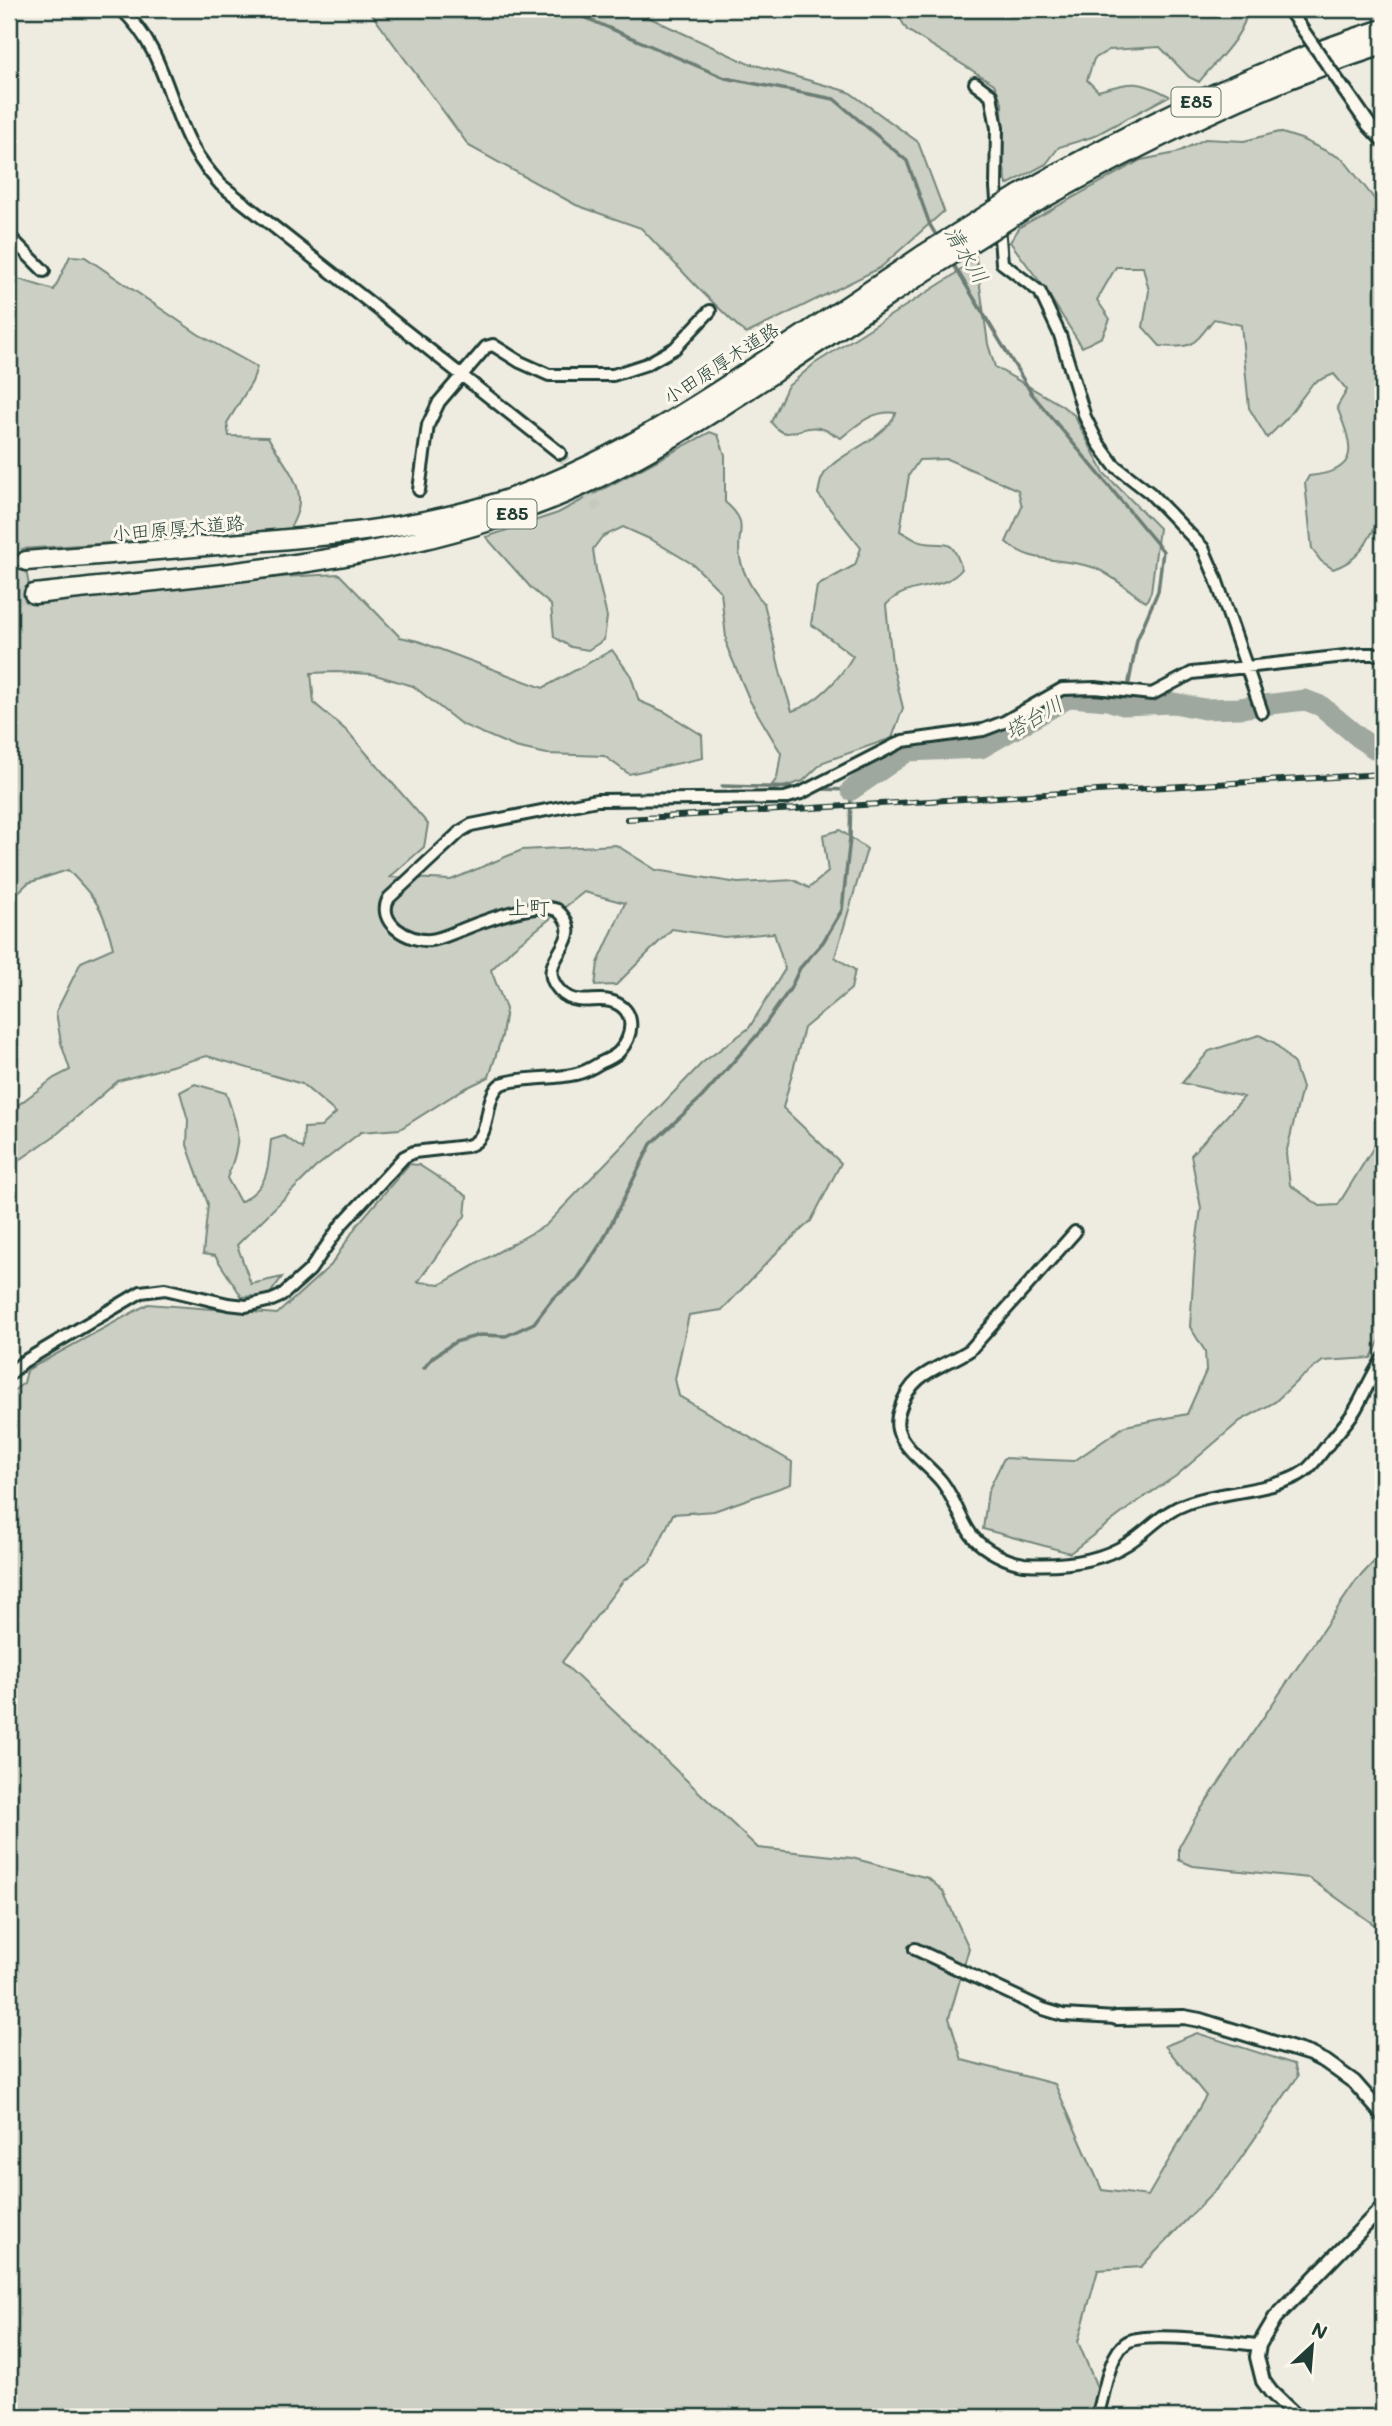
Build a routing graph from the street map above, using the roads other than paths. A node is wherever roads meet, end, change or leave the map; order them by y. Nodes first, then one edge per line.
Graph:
1 (121, 9) edge
2 (1288, 9) edge
3 (1383, 29) edge
4 (1383, 45) edge
5 (975, 83) dead end
6 (1344, 89) joint
7 (1383, 140) edge
8 (1023, 201) junction
9 (9, 237) edge
10 (926, 262) junction
11 (44, 271) dead end
12 (710, 310) dead end
13 (461, 374) junction
14 (560, 453) tunnel mouth
15 (419, 490) dead end
16 (26, 561) tunnel mouth
17 (34, 594) tunnel mouth
18 (1383, 654) edge
19 (1248, 668) junction
20 (1262, 712) dead end
21 (1075, 1232) dead end
22 (1383, 1359) edge
23 (9, 1376) edge
24 (915, 1949) dead end
25 (1116, 2018) joint
26 (1383, 2115) edge
27 (1383, 2207) edge
28 (1259, 2345) junction
29 (1097, 2417) edge
30 (1297, 2417) edge

1 - 13 street
2 - 6 street, bridge
3 - 8 highway, 小田原厚木道路 / E85
4 - 8 highway, 小田原厚木道路 / E85
5 - 19 street
6 - 7 street
8 - 10 highway, 小田原厚木道路 / E85, bridge
9 - 11 street
10 - 16 highway, 小田原厚木道路 / E85
10 - 17 highway, 小田原厚木道路 / E85
12 - 13 street
13 - 14 street
13 - 15 street
18 - 19 street
19 - 20 street
19 - 23 street
21 - 22 street
24 - 25 street
25 - 26 street
27 - 28 street
28 - 29 street
28 - 30 street

